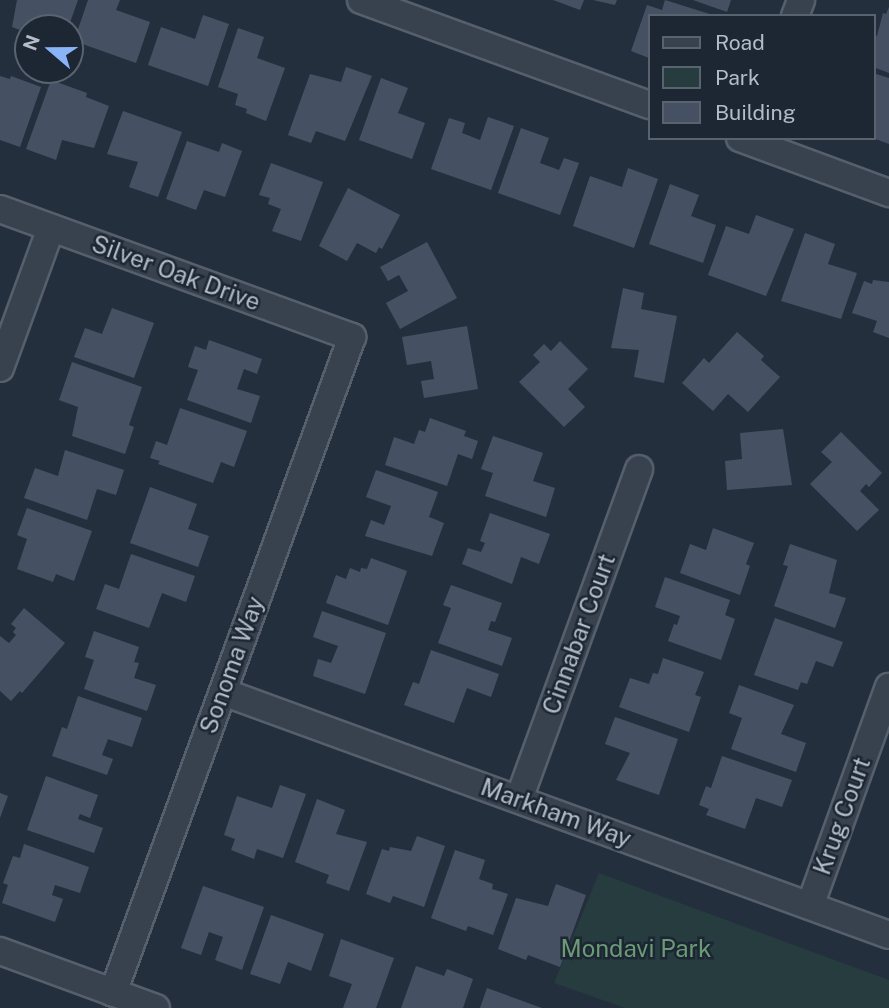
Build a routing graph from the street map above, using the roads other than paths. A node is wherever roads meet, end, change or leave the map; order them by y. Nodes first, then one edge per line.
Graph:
1 (361, 0) edge
2 (648, 105) edge
3 (750, 140) edge
4 (889, 193) edge
5 (0, 209) edge
6 (51, 228) junction
7 (352, 337) joint
8 (0, 369) edge
9 (639, 468) dead end
10 (889, 687) edge
11 (223, 692) junction
12 (519, 799) junction
13 (810, 906) junction
14 (889, 935) edge
15 (0, 951) edge
16 (113, 993) junction
17 (156, 1008) edge

1 - 2 street
3 - 4 street
5 - 6 street, Silver Oak Drive
6 - 7 street, Silver Oak Drive
6 - 8 street
7 - 11 street, Sonoma Way
9 - 12 street, Cinnabar Court
10 - 13 street, Krug Court
11 - 12 street, Markham Way
11 - 16 street, Sonoma Way
12 - 13 street, Markham Way
13 - 14 street, Markham Way
15 - 16 street
16 - 17 street

